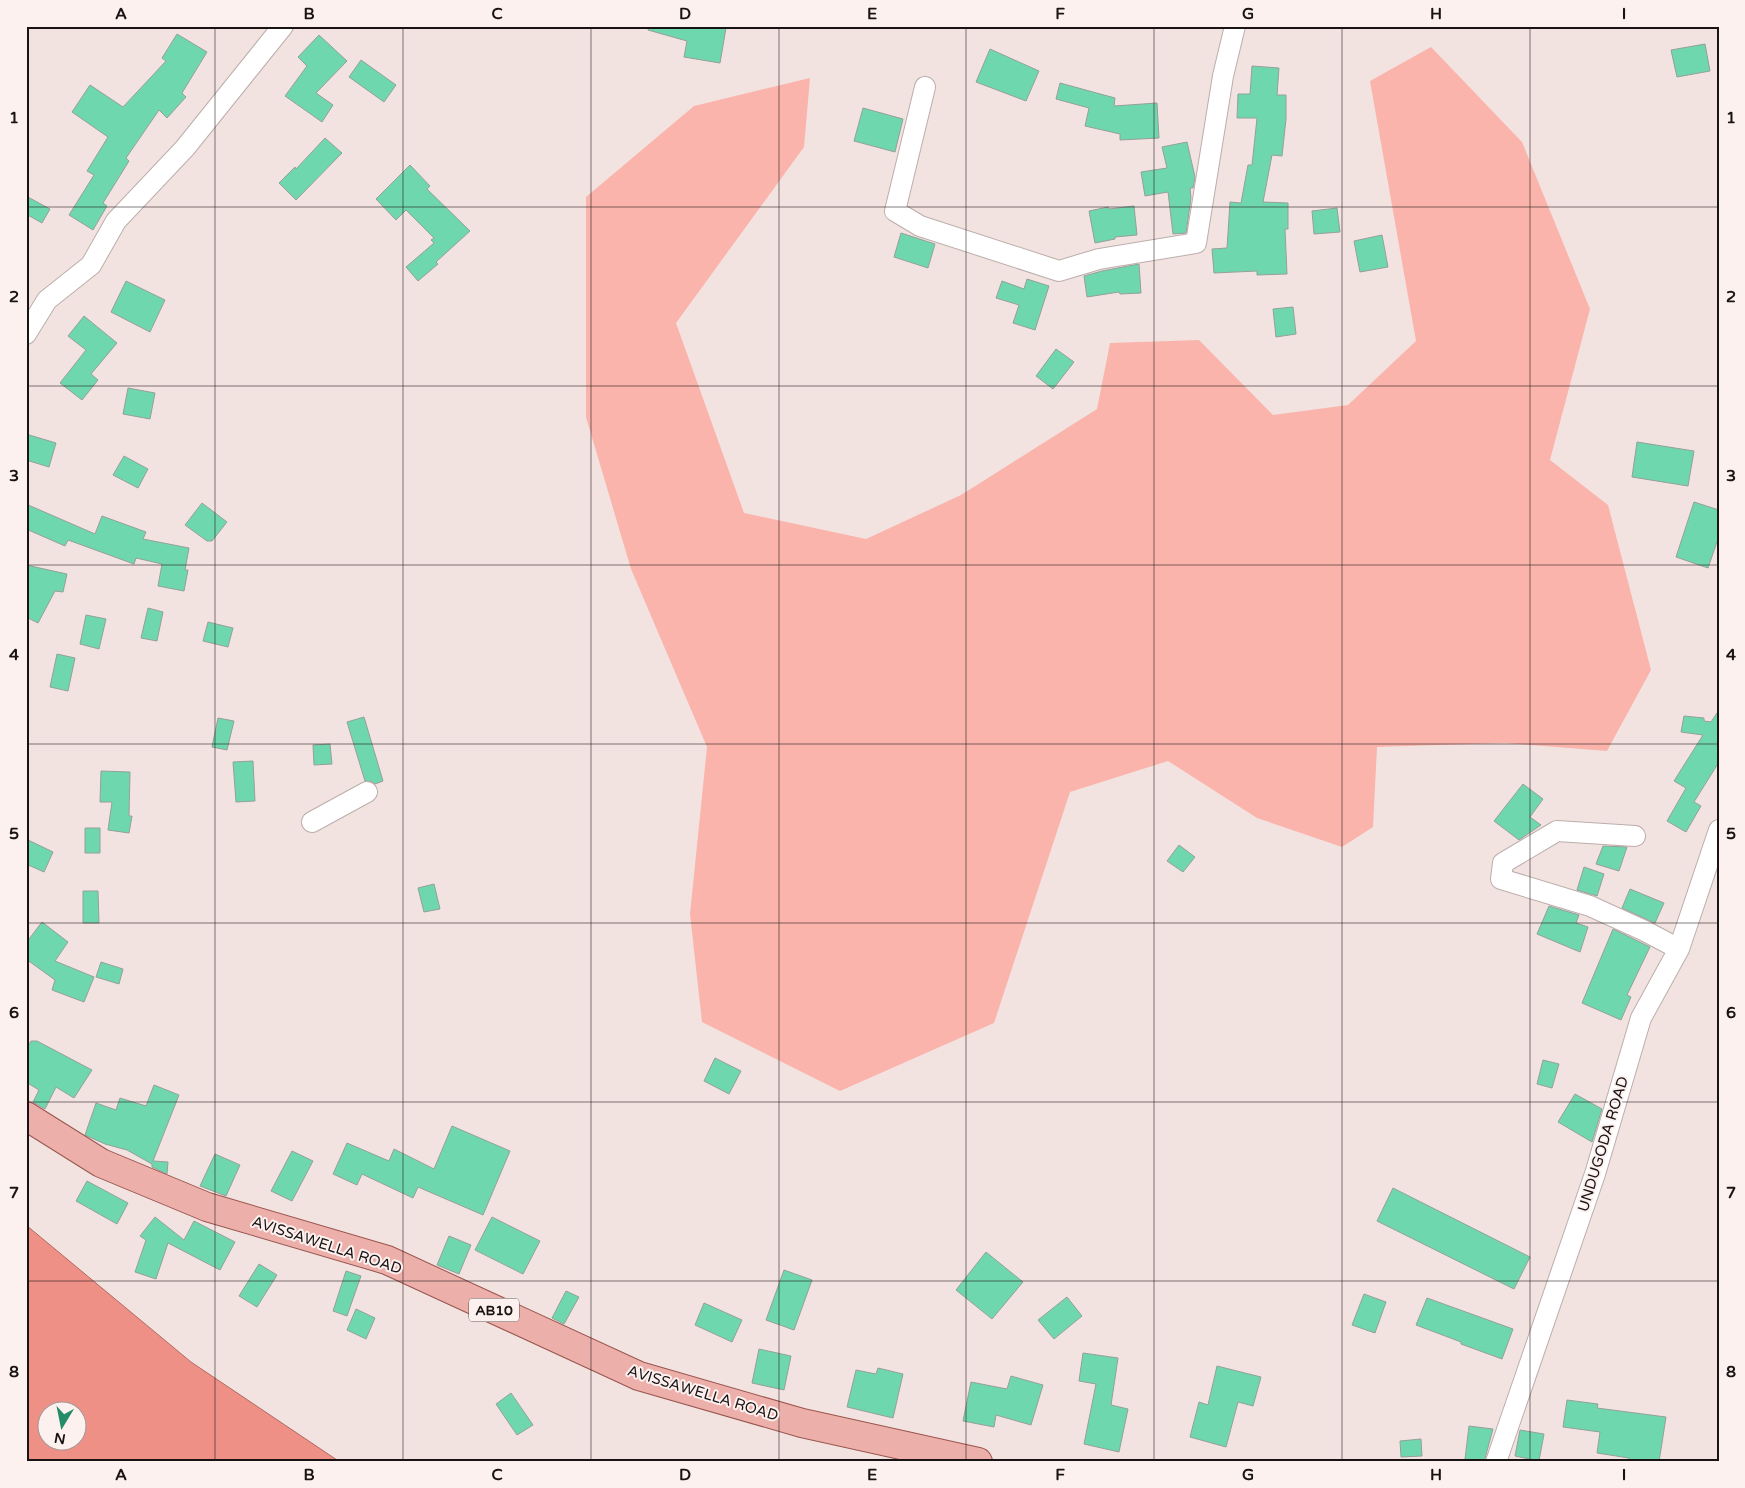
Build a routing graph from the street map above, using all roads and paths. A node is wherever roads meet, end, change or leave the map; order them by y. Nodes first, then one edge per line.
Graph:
1 (283, 26) edge
2 (1235, 26) edge
3 (925, 88) dead end
4 (26, 334) edge
5 (367, 792) dead end
6 (312, 822) dead end
7 (1719, 830) edge
8 (1635, 836) dead end
9 (1679, 949) junction
10 (26, 1116) edge
11 (978, 1462) edge
12 (1496, 1462) edge

1 - 4 street
2 - 3 street
5 - 6 street
7 - 9 street, UNDUGODA ROAD
8 - 9 street
9 - 12 street, UNDUGODA ROAD
10 - 11 main road, AVISSAWELLA ROAD / AB10

